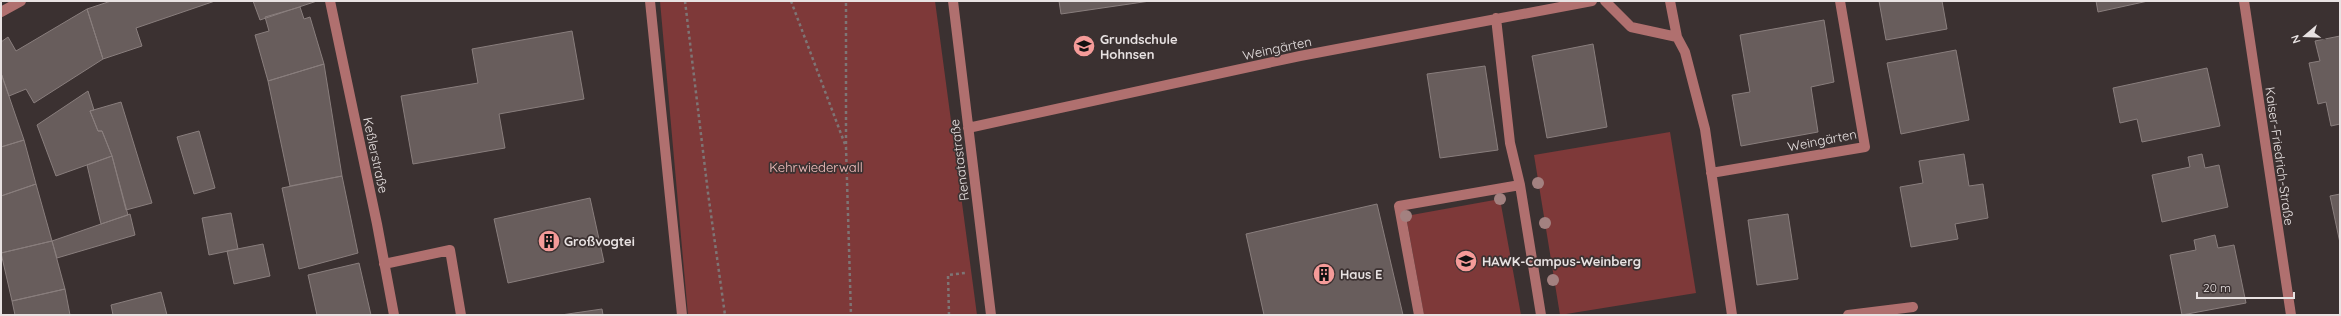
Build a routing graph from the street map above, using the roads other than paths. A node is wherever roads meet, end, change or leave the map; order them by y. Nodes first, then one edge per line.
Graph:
1 (21, 1) edge
2 (330, 1) edge
3 (650, 1) edge
4 (954, 1) edge
5 (1592, 1) edge
6 (1605, 1) edge
7 (1670, 1) edge
8 (1840, 1) edge
9 (2244, 1) edge
10 (1, 12) edge
11 (1496, 18) junction
12 (1677, 37) junction
13 (968, 128) junction
14 (1711, 173) junction
15 (1520, 185) junction
16 (384, 264) junction
17 (1913, 307) dead end
18 (394, 315) edge
19 (460, 315) edge
20 (682, 315) edge
21 (991, 315) edge
22 (1419, 315) edge
23 (1541, 315) edge
24 (1732, 315) edge
25 (1848, 315) edge
26 (2291, 315) edge

1 - 10 street
2 - 16 street, Keßlerstraße
3 - 20 street
4 - 13 street, Renatastraße
5 - 11 street, Weingärten
6 - 12 street
7 - 12 street
8 - 14 street, Weingärten
9 - 26 street, Kaiser-Friedrich-Straße
11 - 13 street, Weingärten
11 - 15 street
12 - 14 street
13 - 21 street, Renatastraße
14 - 24 street
15 - 22 street
15 - 23 street
16 - 18 street, Keßlerstraße
16 - 19 street
17 - 25 street

